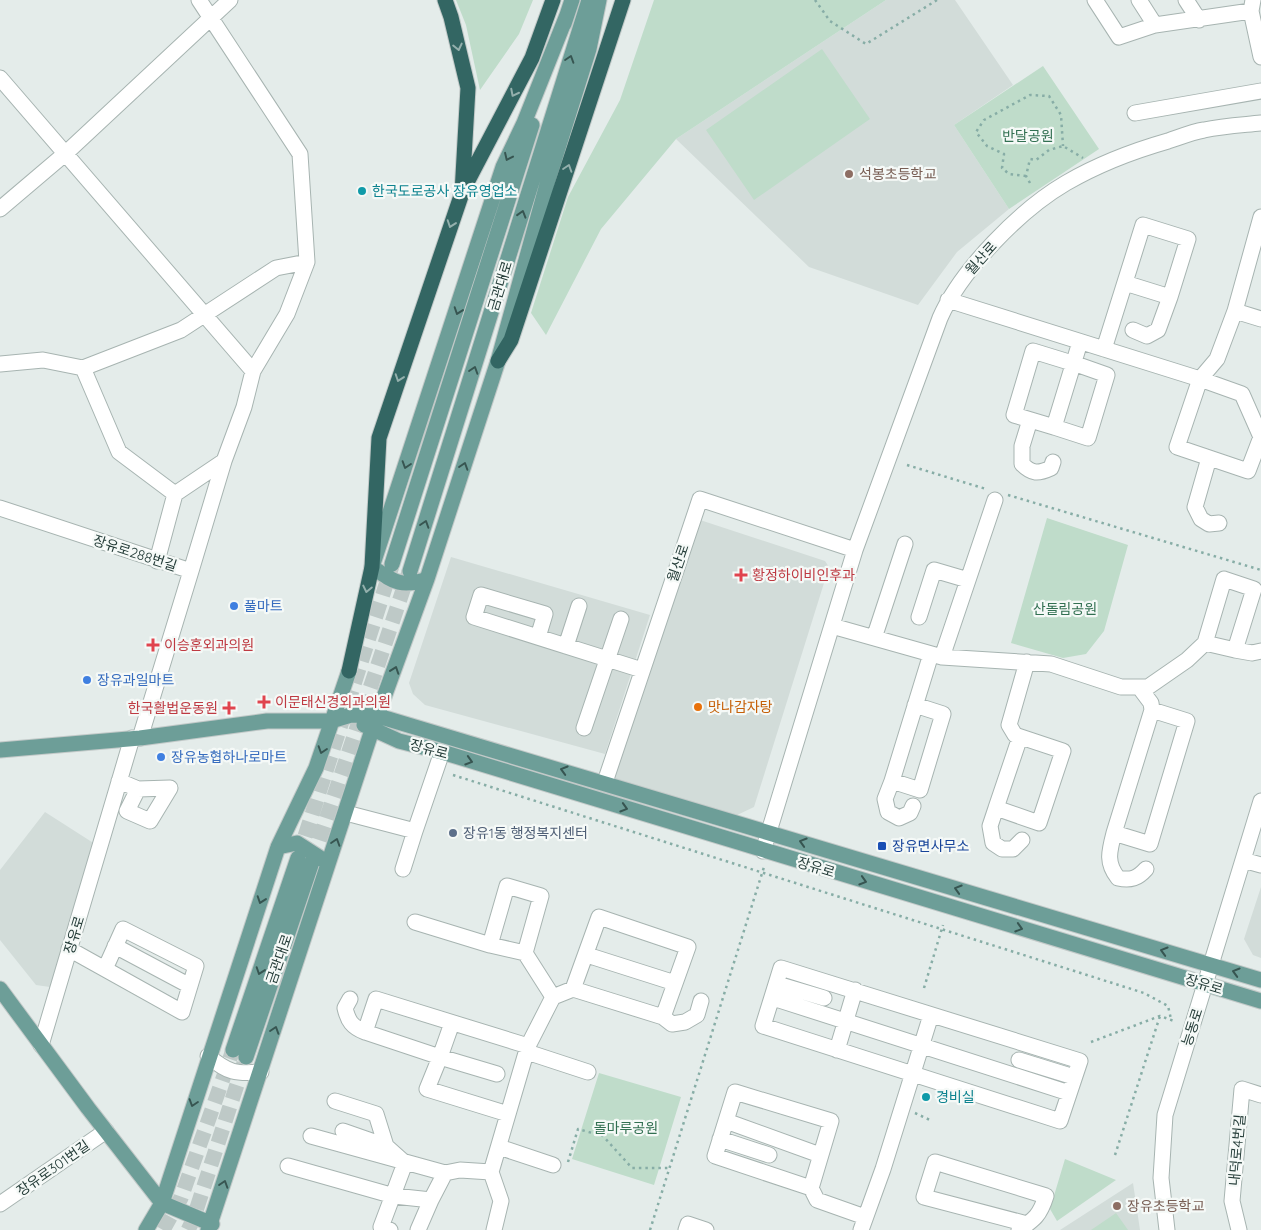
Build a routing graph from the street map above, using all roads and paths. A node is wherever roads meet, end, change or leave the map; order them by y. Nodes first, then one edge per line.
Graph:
1 (199, 0) edge
2 (230, 0) edge
3 (445, 0) edge
4 (553, 0) edge
5 (589, 0) edge
6 (599, 0) edge
7 (623, 0) edge
8 (815, 0) edge
9 (937, 0) edge
10 (1095, 0) edge
11 (1139, 0) edge
12 (1186, 0) edge
13 (1252, 6) edge
14 (569, 7) edge
15 (212, 17) junction
16 (1199, 20) junction
17 (1155, 26) junction
18 (1261, 57) edge
19 (0, 78) edge
20 (1261, 91) edge
21 (1135, 113) dead end
22 (1261, 123) edge
23 (1063, 146) junction
24 (66, 153) junction
25 (1083, 158) dead end
26 (1026, 176) junction
27 (1030, 183) dead end
28 (462, 193) junction
29 (0, 209) edge
30 (1261, 217) edge
31 (307, 262) junction
32 (1125, 283) junction
33 (1170, 297) junction
34 (948, 300) junction
35 (1235, 311) junction
36 (205, 315) junction
37 (1261, 319) edge
38 (1133, 330) dead end
39 (1080, 342) junction
40 (1104, 349) junction
41 (498, 361) junction
42 (1073, 363) junction
43 (0, 364) edge
44 (83, 368) junction
45 (253, 371) junction
46 (1200, 379) junction
47 (1030, 420) junction
48 (1054, 427) junction
49 (1209, 458) junction
50 (224, 461) junction
51 (1053, 462) dead end
52 (907, 465) dead end
53 (175, 494) junction
54 (997, 495) junction
55 (0, 508) edge
56 (1219, 522) dead end
57 (905, 544) dead end
58 (856, 550) junction
59 (157, 561) junction
60 (392, 564) tunnel mouth
61 (372, 567) junction
62 (1261, 570) edge
63 (191, 571) junction
64 (410, 571) tunnel mouth
65 (427, 579) junction
66 (968, 580) junction
67 (579, 606) dead end
68 (919, 618) dead end
69 (621, 619) dead end
70 (832, 626) junction
71 (538, 637) dead end
72 (874, 638) junction
73 (1205, 642) junction
74 (566, 646) junction
75 (1235, 650) junction
76 (1261, 651) edge
77 (936, 656) junction
78 (606, 659) junction
79 (1026, 662) junction
80 (642, 670) junction
81 (349, 671) joint
82 (1139, 687) junction
83 (915, 705) junction
84 (1152, 710) junction
85 (351, 715) junction
86 (378, 716) junction
87 (331, 721) junction
88 (584, 728) dead end
89 (372, 730) junction
90 (1020, 737) junction
91 (136, 738) junction
92 (0, 750) edge
93 (442, 752) junction
94 (453, 775) dead end
95 (119, 780) junction
96 (892, 781) junction
97 (605, 782) junction
98 (138, 789) dead end
99 (1261, 801) edge
100 (914, 806) dead end
101 (996, 808) junction
102 (346, 812) junction
103 (416, 831) junction
104 (769, 832) junction
105 (1114, 833) junction
106 (1022, 840) dead end
107 (278, 847) junction
108 (763, 851) junction
109 (1243, 860) junction
110 (329, 864) junction
111 (1261, 865) edge
112 (764, 867) dead end
113 (403, 869) dead end
114 (1146, 869) dead end
115 (762, 873) junction
116 (414, 922) dead end
117 (943, 924) dead end
118 (941, 929) junction
119 (490, 945) junction
120 (115, 946) junction
121 (69, 949) junction
122 (525, 953) junction
123 (587, 955) junction
124 (1211, 965) junction
125 (105, 969) junction
126 (1261, 980) edge
127 (675, 983) junction
128 (1206, 985) junction
129 (190, 986) junction
130 (924, 988) dead end
131 (0, 989) edge
132 (574, 989) junction
133 (854, 990) junction
134 (775, 991) junction
135 (553, 998) junction
136 (824, 998) dead end
137 (350, 1000) dead end
138 (701, 1000) dead end
139 (1261, 1001) edge
140 (931, 1015) junction
141 (1160, 1016) junction
142 (663, 1017) junction
143 (846, 1022) junction
144 (452, 1023) junction
145 (365, 1032) junction
146 (1091, 1042) dead end
147 (41, 1045) junction
148 (920, 1046) junction
149 (528, 1049) junction
150 (233, 1050) tunnel mouth
151 (837, 1050) junction
152 (208, 1056) junction
153 (246, 1057) tunnel mouth
154 (440, 1057) junction
155 (1019, 1060) dead end
156 (261, 1072) junction
157 (588, 1072) dead end
158 (497, 1074) dead end
159 (911, 1074) junction
160 (1074, 1077) junction
161 (1069, 1093) junction
162 (1261, 1095) edge
163 (335, 1100) dead end
164 (911, 1111) dead end
165 (508, 1114) junction
166 (930, 1120) dead end
167 (726, 1121) junction
168 (106, 1131) junction
169 (343, 1131) dead end
170 (311, 1136) dead end
171 (720, 1139) junction
172 (386, 1146) junction
173 (499, 1147) junction
174 (769, 1155) dead end
175 (820, 1155) junction
176 (1115, 1155) dead end
177 (405, 1163) junction
178 (557, 1163) joint
179 (288, 1166) dead end
180 (670, 1168) junction
181 (492, 1172) junction
182 (445, 1173) junction
183 (811, 1188) junction
184 (394, 1196) junction
185 (431, 1200) junction
186 (162, 1203) junction
187 (0, 1204) edge
188 (863, 1224) edge
189 (1023, 1227) edge
190 (213, 1228) edge
191 (146, 1230) edge
192 (390, 1230) edge
193 (418, 1230) edge
194 (494, 1230) edge
195 (650, 1230) edge
196 (686, 1230) edge
197 (706, 1230) edge
198 (1167, 1230) edge
199 (1239, 1230) edge

1 - 15 street
2 - 15 street
3 -> 28 highway
4 -> 28 highway
64 -> 5 main road, 금관대로
6 - 41 main road
41 -> 7 highway
8 - 9 path
10 - 17 street
11 - 17 street
12 - 16 street
13 - 16 street
13 - 18 street
14 - 60 main road, 금관대로
14 -> 61 main road
15 - 24 street
15 - 31 street
16 - 17 street
19 - 24 street
20 - 21 street
22 - 34 street, 월산로
23 - 25 path
23 - 26 path
23 - 26 path
24 - 29 street
24 - 36 street
26 - 27 path
28 -> 61 highway
30 - 35 street
31 - 36 street
31 - 45 street
32 - 33 street
32 - 33 street
32 - 40 street
33 - 38 street
34 - 39 street
34 - 58 street, 월산로
35 - 37 street
35 - 46 street
36 - 44 street
36 - 45 street
39 - 40 street
39 - 42 street
40 - 46 street
65 -> 41 main road
42 - 47 street
42 - 48 street
42 - 48 street
43 - 44 street
44 - 53 street
45 - 50 street
46 - 49 street
46 - 49 street
47 - 48 street
47 - 51 street
49 - 56 street
50 - 53 street
50 - 63 street
52 - 54 path
53 - 59 street
54 - 62 path
54 - 66 street
55 - 59 street, 장유로288번길
57 - 72 street
58 - 70 street, 월산로
58 - 80 street, 월산로
59 - 63 street, 장유로288번길
61 - 65 main road
61 -> 81 highway
63 - 91 street, 장유로288번길
86 -> 65 main road
66 - 68 street
66 - 77 street
67 - 74 street
69 - 78 street
70 - 72 street
70 - 104 street, 월산로
71 - 74 street
72 - 77 street
73 - 75 street
73 - 75 street
73 - 82 street
74 - 78 street
75 - 76 street
77 - 79 street
77 - 83 street
78 - 80 street
78 - 88 street
79 - 82 street
79 - 90 street
80 - 97 street, 월산로
81 - 87 main road
82 - 84 street
83 - 96 street
83 - 96 street
84 - 105 street
84 - 105 street
85 - 86 main road, 장유로
85 - 87 main road
85 - 89 main road, 장유로
86 - 89 main road
97 -> 86 main road, 장유로
87 - 91 main road
87 -> 107 main road
89 - 93 main road, 장유로
89 - 102 main road
90 - 101 street
90 - 101 street
91 - 92 main road
91 - 95 street, 장유로
93 - 103 street
93 -> 108 main road, 장유로
94 - 115 path
95 - 98 street
95 - 121 street, 장유로
96 - 100 street
97 - 104 main road, 장유로
99 - 109 street, 능동로
101 - 106 street
102 - 103 street
110 -> 102 main road
103 - 113 street
104 - 108 street, 월산로
124 -> 104 main road, 장유로
105 - 114 street
107 - 110 main road
107 -> 152 main road
108 -> 128 main road, 장유로
109 - 111 street
109 - 124 street, 능동로
156 -> 110 main road
112 - 115 path
115 - 118 path
115 - 180 path
116 - 119 street
117 - 118 path
118 - 130 path
118 - 141 path
119 - 122 street
119 - 122 street
120 - 125 street
120 - 129 street
120 - 129 street
121 - 125 street
121 - 147 street, 장유로
122 - 135 street
123 - 127 street
123 - 127 street
123 - 132 street
126 -> 124 main road, 장유로
124 - 128 street, 능동로
125 - 129 street
127 - 142 street
128 - 139 main road, 장유로
128 - 198 street, 능동로
131 - 147 main road
132 - 135 street
132 - 142 street
133 - 134 street
133 - 140 street
133 - 143 street
134 - 136 street
134 - 143 street
134 - 151 street
135 - 149 street
137 - 145 street
138 - 142 street
140 - 148 street
140 - 160 street
141 - 146 path
141 - 176 path
143 - 148 street
143 - 151 street
144 - 145 street
144 - 149 street
144 - 154 street
145 - 154 street
147 - 168 main road
148 - 159 street
148 - 161 street
149 - 157 street
149 - 165 street
153 -> 150 main road, 금관대로
151 - 159 street
152 - 156 street
152 -> 186 main road
154 - 158 street
154 - 165 street
155 - 160 street
190 -> 156 main road
159 - 161 street
159 - 188 street
160 - 161 street
162 - 199 street, 내덕로4번길
163 - 172 street
164 - 166 path
165 - 173 street
167 - 171 street
167 - 175 street
167 - 175 street
168 - 186 main road
168 - 187 street, 장유로301번길
169 - 172 street
170 - 177 street
171 - 174 street
171 - 183 street
172 - 177 street
173 - 178 street
173 - 181 street
175 - 183 street
177 - 182 street
177 - 184 street
178 - 180 path
179 - 184 street
180 - 195 path
181 - 182 street
181 - 194 street
182 - 185 street
183 - 188 street
184 - 185 street
184 - 192 street
185 - 193 street
186 - 190 main road
186 - 191 main road
189 - 189 street
196 - 197 street

